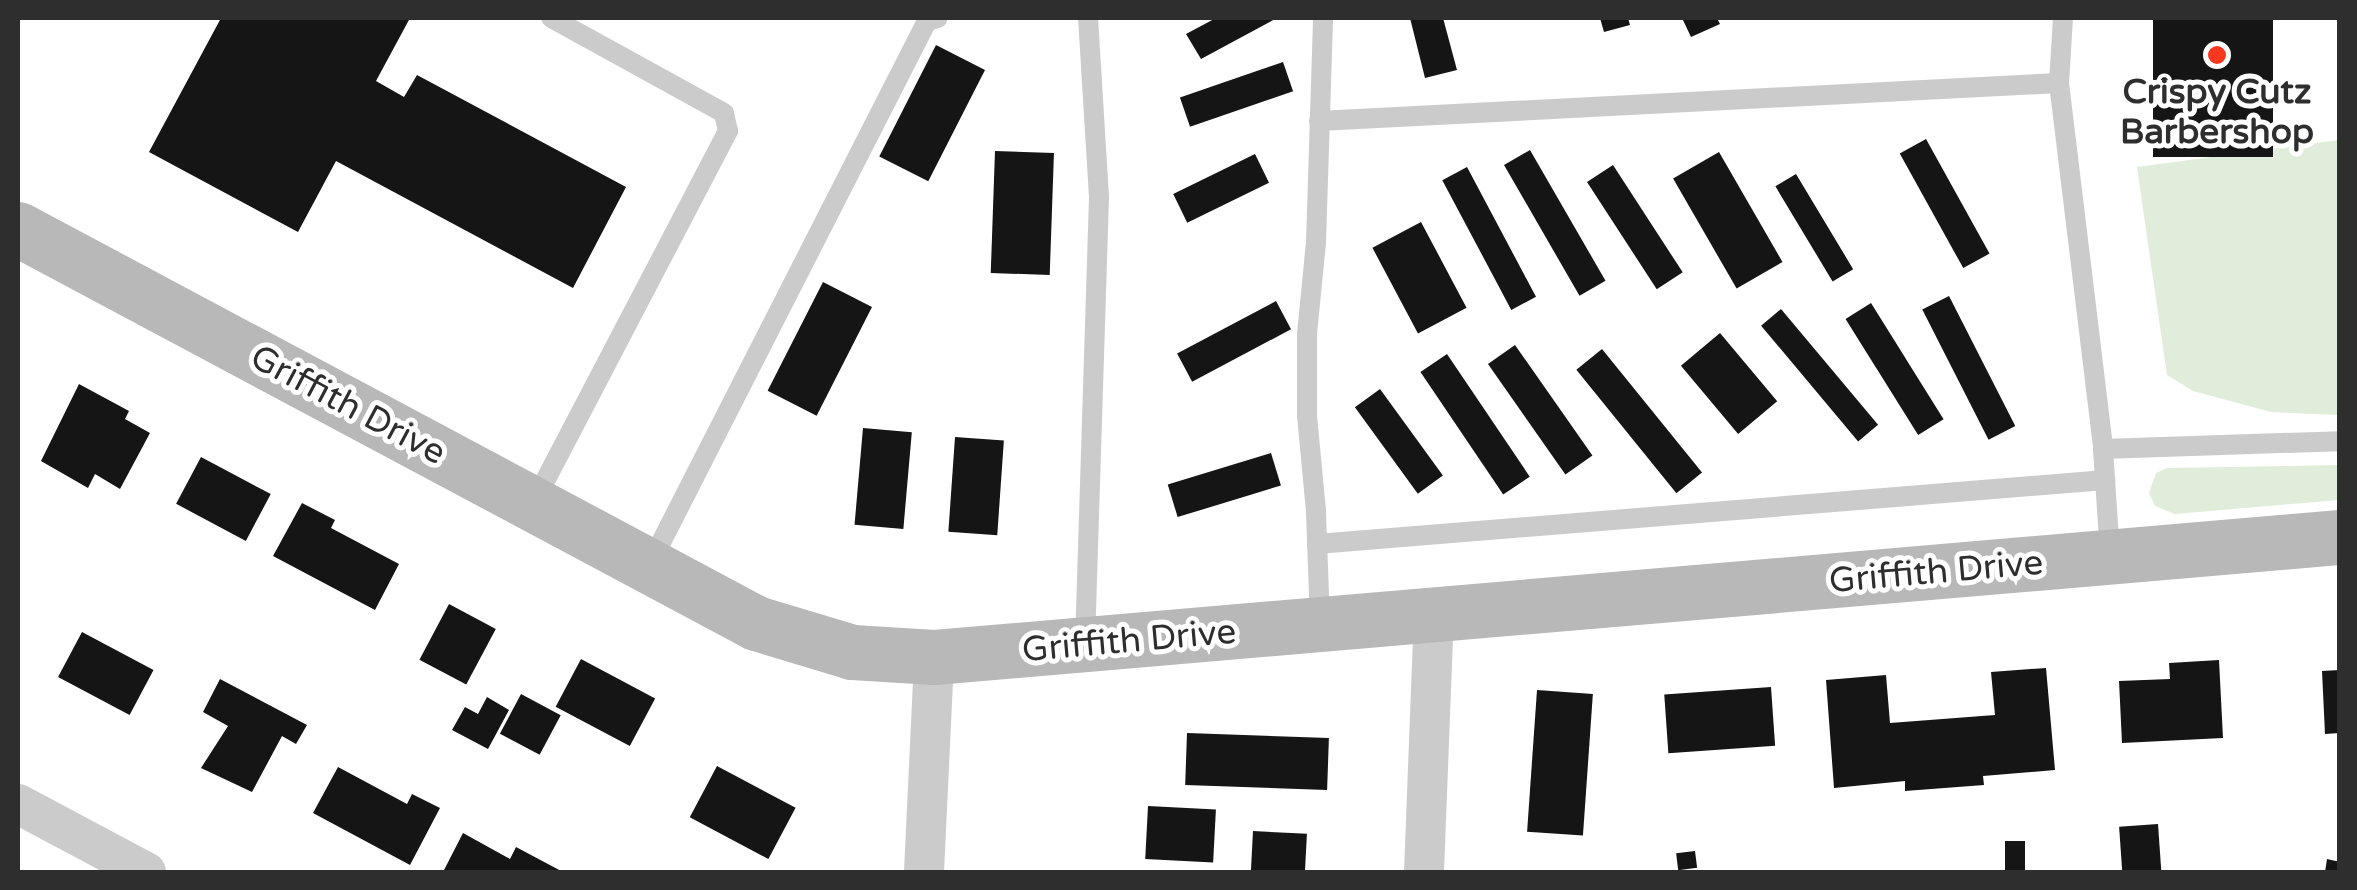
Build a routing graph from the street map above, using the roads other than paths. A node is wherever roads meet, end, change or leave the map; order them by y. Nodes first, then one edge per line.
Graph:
1 (552, 18) edge
2 (938, 18) edge
3 (1088, 18) edge
4 (1323, 18) edge
5 (2063, 18) edge
6 (2058, 83) junction
7 (1319, 121) junction
8 (18, 228) edge
9 (2340, 440) edge
10 (2103, 449) junction
11 (2105, 480) junction
12 (532, 504) junction
13 (2340, 537) edge
14 (1317, 544) junction
15 (2110, 556) junction
16 (649, 566) junction
17 (1434, 614) junction
18 (1320, 624) junction
19 (1085, 645) junction
20 (934, 657) junction
21 (18, 804) edge
22 (146, 872) edge
23 (924, 872) edge
24 (1424, 872) edge

1 - 12 lane
2 - 16 lane
3 - 19 lane
4 - 7 lane
5 - 6 lane
6 - 7 lane
6 - 10 lane
7 - 14 lane
8 - 12 street, Griffith Drive
9 - 10 lane
10 - 11 lane
11 - 14 lane
11 - 15 lane
12 - 16 street, Griffith Drive
13 - 15 street, Griffith Drive
14 - 18 lane
15 - 17 street, Griffith Drive
16 - 20 street, Griffith Drive
17 - 18 street, Griffith Drive
17 - 24 street
18 - 19 street, Griffith Drive
19 - 20 street, Griffith Drive
20 - 23 street
21 - 22 street

